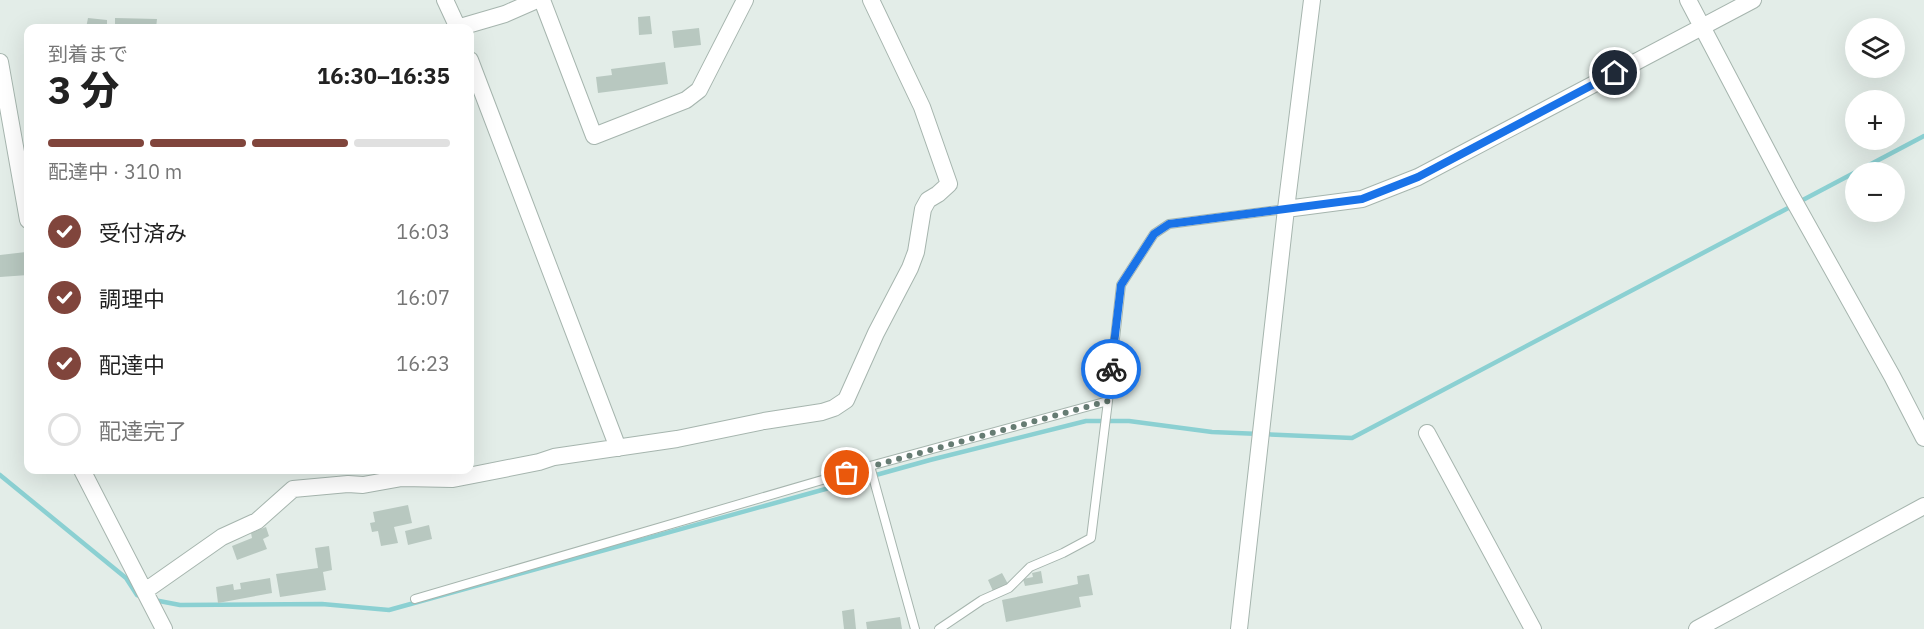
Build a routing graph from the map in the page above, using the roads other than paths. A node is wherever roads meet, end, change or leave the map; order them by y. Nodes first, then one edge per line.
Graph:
1 (445, 0) edge
2 (537, 0) edge
3 (542, 0) edge
4 (745, 0) edge
5 (871, 0) edge
6 (1312, 0) edge
7 (1688, 0) edge
8 (1753, 0) edge
9 (455, 24) edge
10 (471, 24) edge
11 (1702, 26) junction
12 (0, 62) edge
13 (474, 70) edge
14 (21, 145) edge
15 (24, 177) edge
16 (1286, 209) junction
17 (1108, 401) junction
18 (1427, 433) dead end
19 (1924, 438) edge
20 (618, 448) junction
21 (870, 466) junction
22 (84, 474) edge
23 (1924, 506) edge
24 (145, 592) junction
25 (415, 599) dead end
26 (164, 629) edge
27 (915, 629) edge
28 (939, 629) edge
29 (1239, 629) edge
30 (1533, 629) edge
31 (1697, 629) edge

1 - 9 street
2 - 10 street
3 - 4 street
5 - 20 street
6 - 16 street
7 - 11 street
8 - 11 street
11 - 16 street
11 - 19 street
12 - 14 street
13 - 20 street
14 - 15 street
16 - 17 lane
16 - 29 street
17 - 21 lane
17 - 28 lane
18 - 30 street
20 - 24 street
21 - 25 lane
21 - 27 lane
22 - 24 street
23 - 31 street
24 - 26 street

